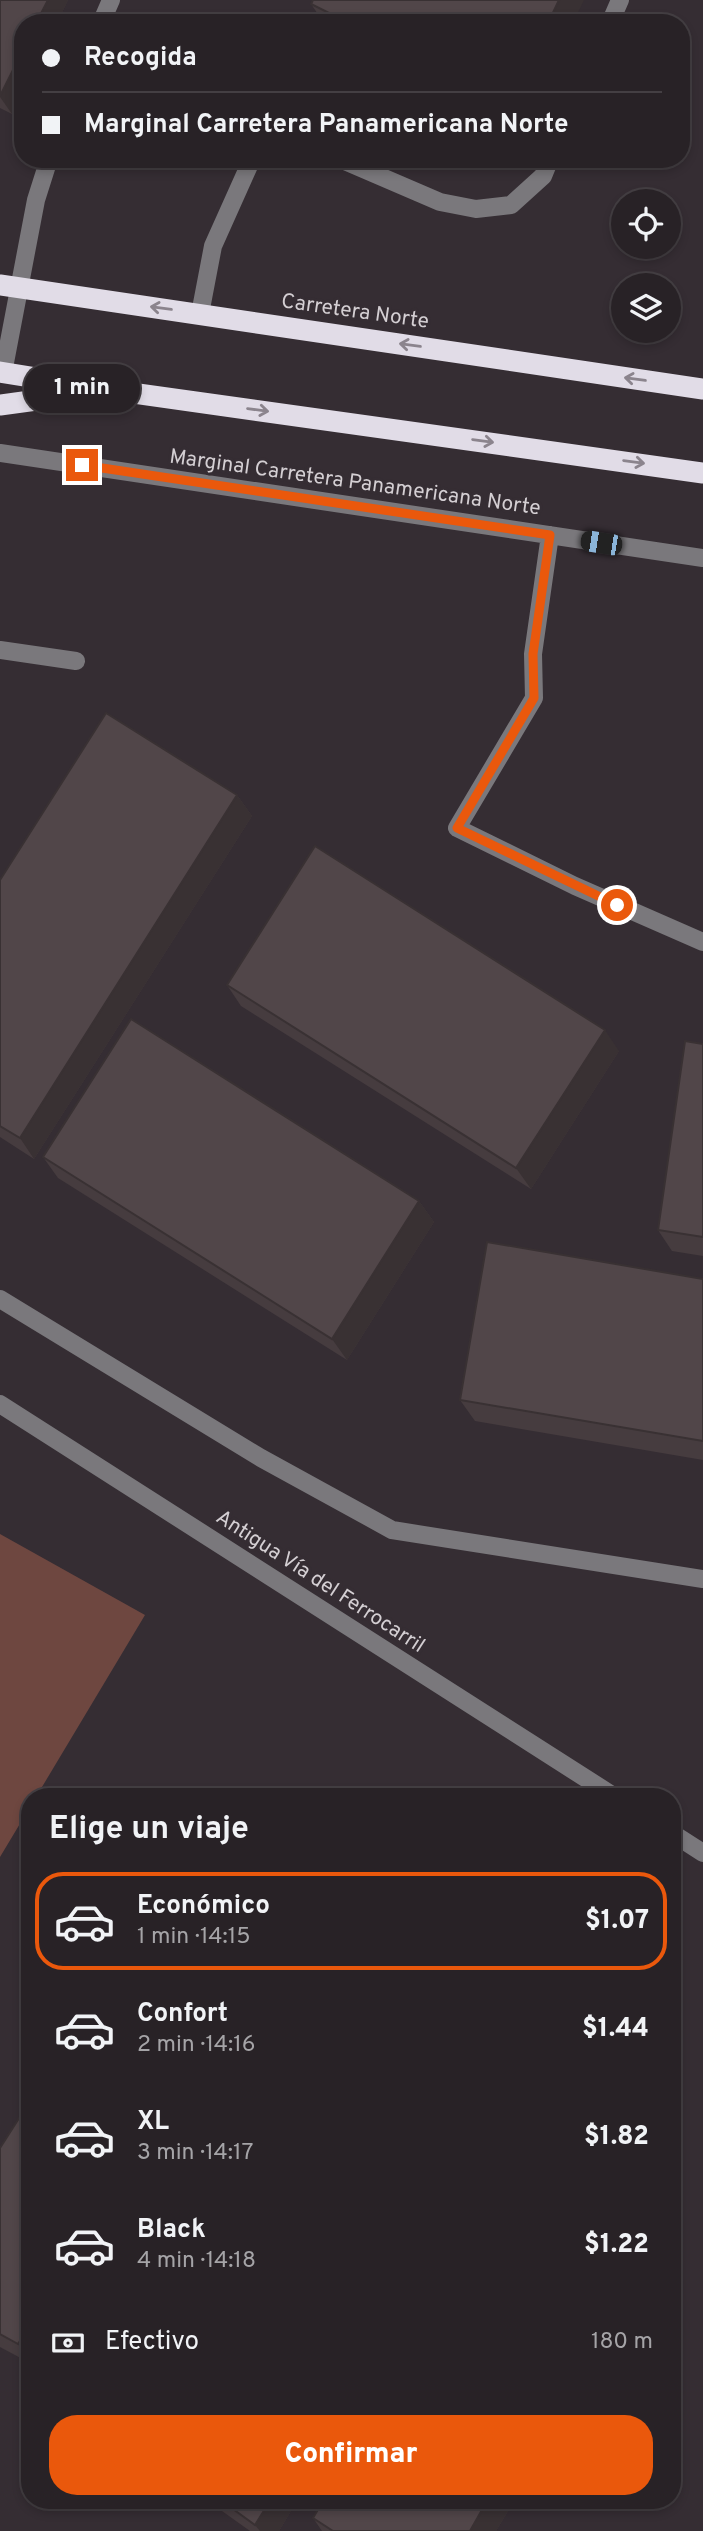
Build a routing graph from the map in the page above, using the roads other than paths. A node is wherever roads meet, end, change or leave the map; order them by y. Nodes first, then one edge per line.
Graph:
1 (46, 168) edge
2 (248, 168) edge
3 (361, 168) edge
4 (546, 168) edge
5 (9, 286) edge
6 (200, 314) junction
7 (1, 373) edge
8 (703, 388) edge
9 (111, 390) junction
10 (0, 405) edge
11 (0, 453) edge
12 (703, 473) edge
13 (550, 535) junction
14 (703, 558) edge
15 (0, 650) edge
16 (76, 661) dead end
17 (703, 942) edge
18 (0, 1299) edge
19 (0, 1405) edge
20 (703, 1579) edge
21 (601, 1788) edge
22 (681, 1839) edge
23 (703, 1853) edge

1 - 5 street
2 - 6 street
3 - 4 street
6 -> 5 highway, Carretera Norte
5 - 7 street
8 -> 6 highway, Carretera Norte
7 - 9 highway
9 - 10 highway
9 -> 12 highway
11 - 13 street, Marginal Carretera Panamericana Norte
13 - 14 street, Marginal Carretera Panamericana Norte
13 - 17 street
15 - 16 street
18 - 20 street
19 - 21 street, Antigua Vía del Ferrocarril
22 - 23 street

